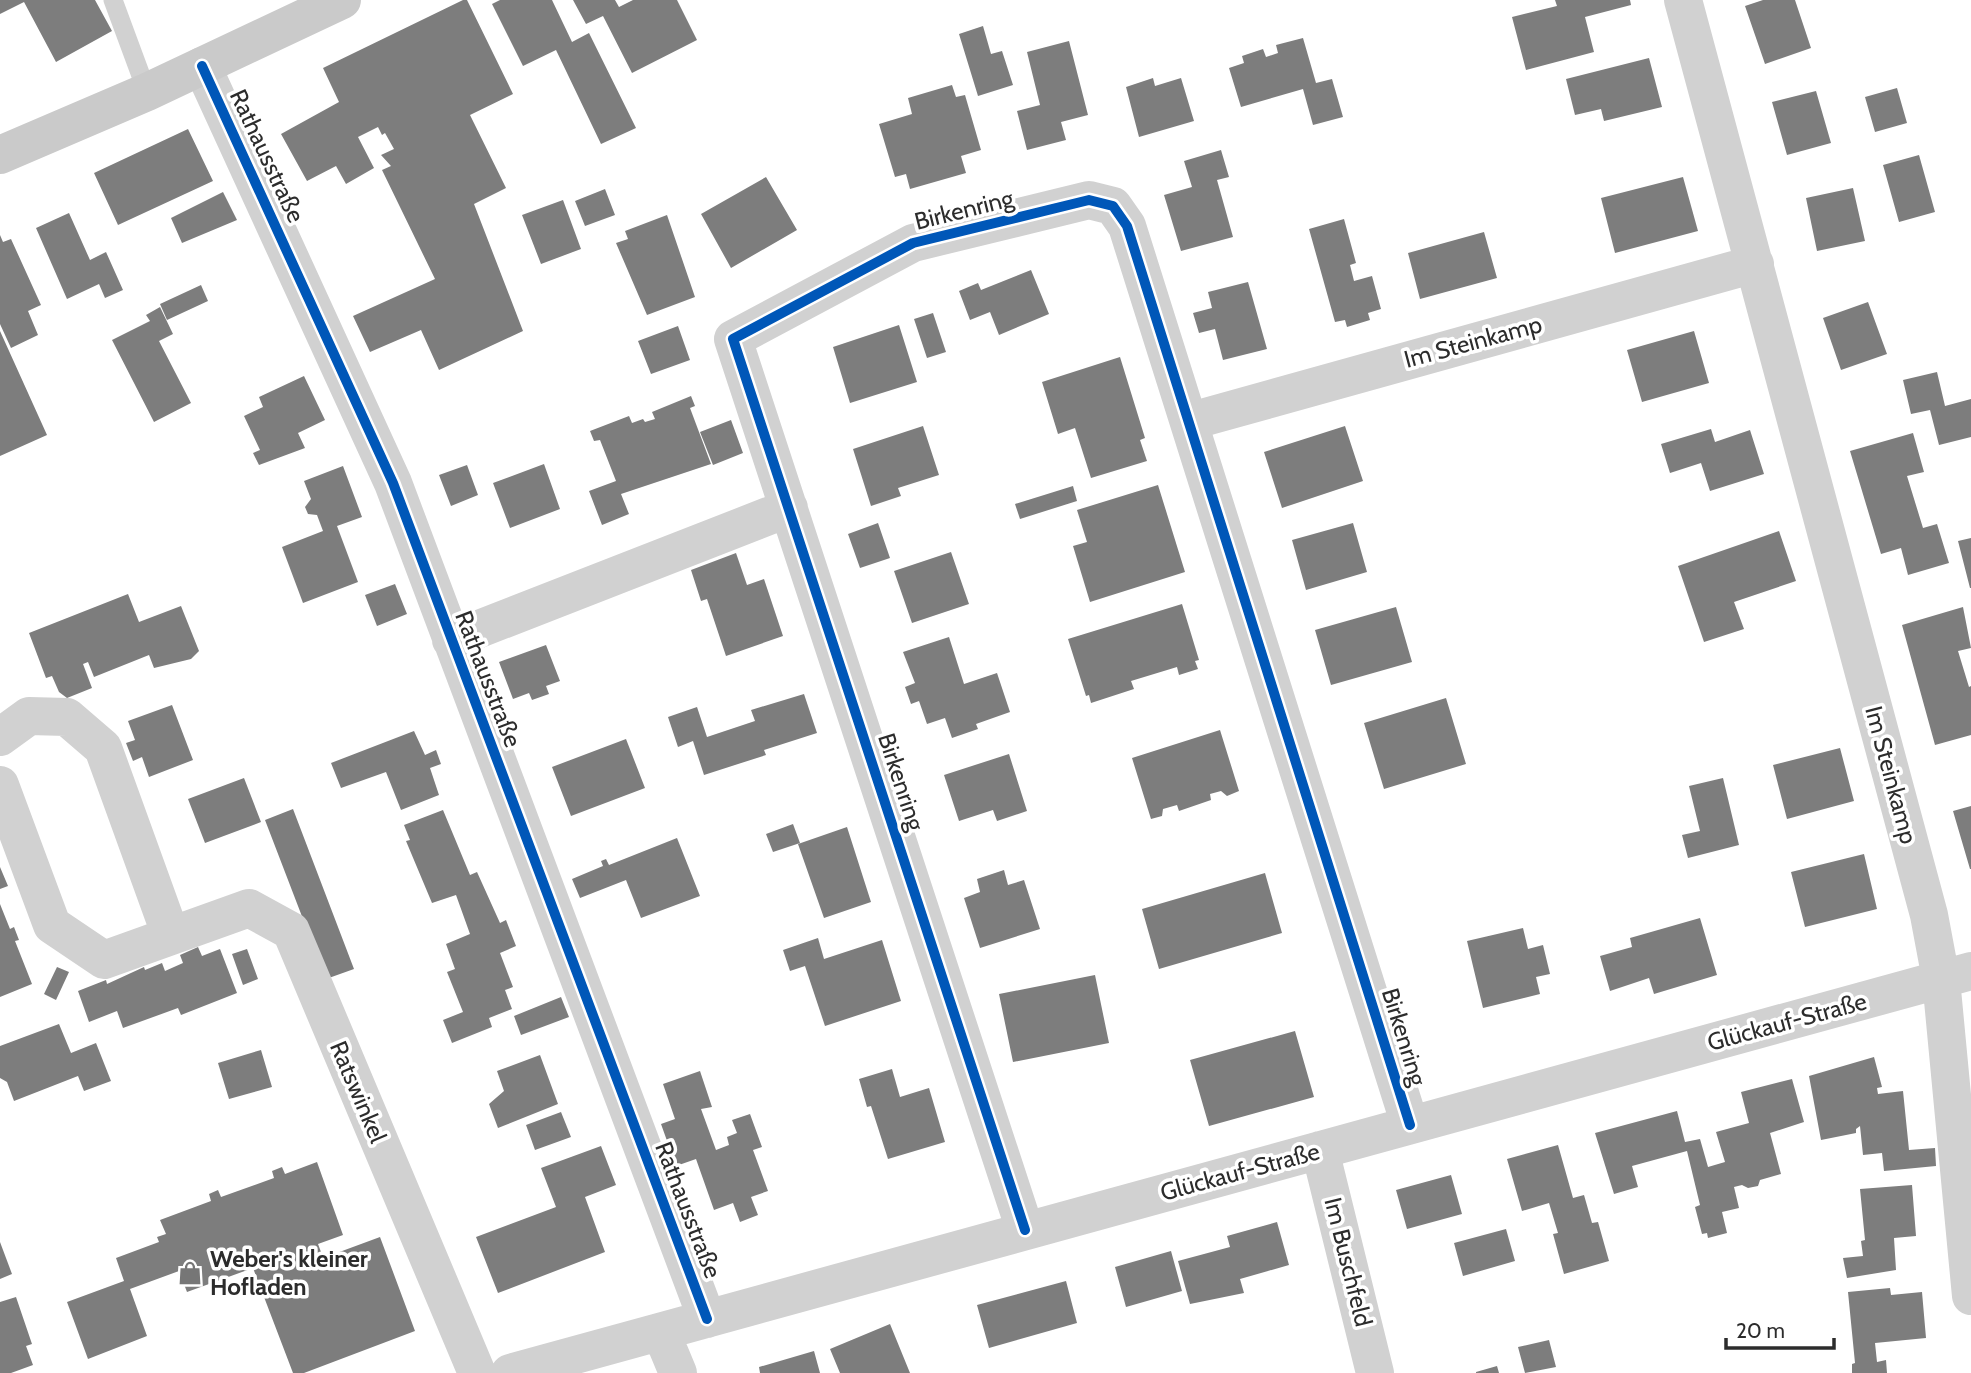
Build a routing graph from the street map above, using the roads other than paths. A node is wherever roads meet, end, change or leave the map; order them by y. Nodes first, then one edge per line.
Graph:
1 (113, 0) edge
2 (342, 0) edge
3 (1684, 0) edge
4 (202, 66) junction
5 (147, 92) junction
6 (0, 155) edge
7 (1755, 264) junction
8 (1191, 421) junction
9 (789, 508) junction
10 (451, 640) junction
11 (0, 737) edge
12 (0, 785) edge
13 (171, 936) junction
14 (1956, 975) edge
15 (1410, 1125) junction
16 (1320, 1150) junction
17 (1025, 1230) junction
18 (1971, 1296) edge
19 (707, 1320) junction
20 (661, 1332) junction
21 (477, 1373) edge
22 (510, 1373) edge
23 (678, 1373) edge
24 (1375, 1373) edge

1 - 5 lane
2 - 4 street
3 - 7 street, Im Steinkamp
4 - 5 street
4 - 10 street, Rathausstraße
5 - 6 street
7 - 8 street, Im Steinkamp
7 - 14 street, Im Steinkamp
8 - 9 street, Birkenring
8 - 15 street, Birkenring
9 - 10 street
9 - 17 street, Birkenring
10 - 19 street, Rathausstraße
11 - 13 street
12 - 13 street, Ratswinkel
13 - 21 street, Ratswinkel
14 - 15 street, Glückauf-Straße
14 - 18 street, Im Steinkamp
15 - 16 street, Glückauf-Straße
16 - 17 street, Glückauf-Straße
16 - 24 street, Im Buschfeld
17 - 19 street, Glückauf-Straße
19 - 20 street, Glückauf-Straße
20 - 22 street, Glückauf-Straße
20 - 23 street

